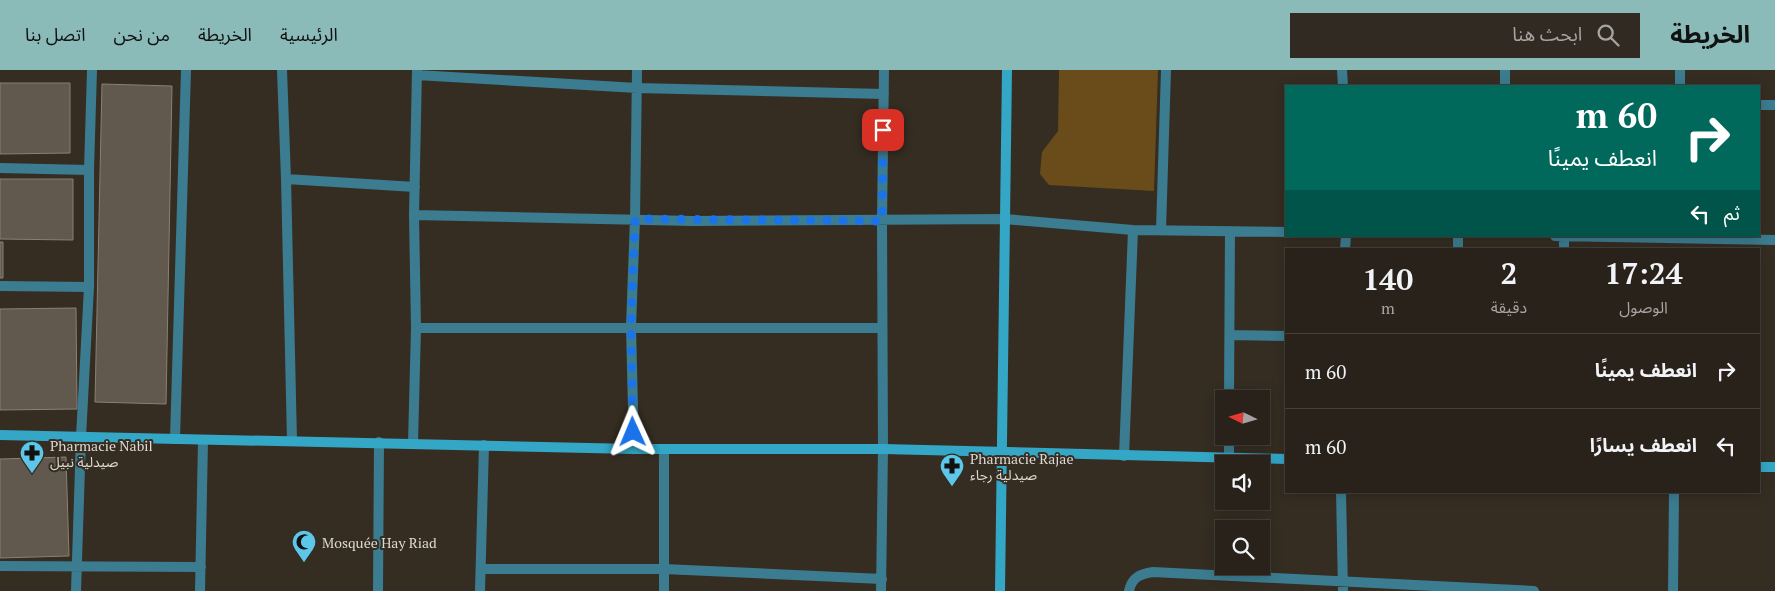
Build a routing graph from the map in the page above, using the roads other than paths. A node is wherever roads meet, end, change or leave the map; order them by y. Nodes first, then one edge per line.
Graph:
1 (92, 70) edge
2 (186, 70) edge
3 (282, 70) edge
4 (637, 70) edge
5 (884, 70) edge
6 (1006, 70) edge
7 (1166, 70) edge
8 (1342, 70) edge
9 (1505, 70) edge
10 (1680, 70) edge
11 (417, 72) edge
12 (1342, 85) edge
13 (1505, 85) edge
14 (1680, 85) edge
15 (637, 88) junction
16 (884, 94) junction
17 (1760, 105) edge
18 (1775, 105) edge
19 (0, 168) edge
20 (89, 170) junction
21 (286, 179) junction
22 (415, 187) junction
23 (414, 215) junction
24 (635, 219) junction
25 (1005, 220) junction
26 (882, 221) junction
27 (1133, 230) junction
28 (1161, 230) junction
29 (1230, 231) junction
30 (1285, 232) edge
31 (1587, 237) edge
32 (1775, 240) edge
33 (1677, 241) edge
34 (0, 286) edge
35 (89, 287) junction
36 (631, 327) junction
37 (416, 328) junction
38 (882, 328) junction
39 (1230, 335) junction
40 (1285, 336) edge
41 (1229, 390) edge
42 (0, 435) edge
43 (81, 437) junction
44 (174, 439) junction
45 (204, 440) junction
46 (292, 441) junction
47 (379, 442) junction
48 (413, 444) junction
49 (484, 445) junction
50 (634, 449) junction
51 (664, 449) junction
52 (883, 449) junction
53 (1001, 453) junction
54 (1124, 456) junction
55 (1215, 458) edge
56 (1270, 459) edge
57 (1285, 459) edge
58 (1760, 467) edge
59 (1775, 467) edge
60 (1341, 493) edge
61 (1674, 493) edge
62 (0, 566) edge
63 (76, 567) junction
64 (201, 568) junction
65 (481, 569) junction
66 (664, 569) junction
67 (882, 579) junction
68 (1343, 586) edge
69 (76, 591) edge
70 (200, 591) edge
71 (378, 591) edge
72 (480, 591) edge
73 (664, 591) edge
74 (881, 591) edge
75 (1000, 591) edge
76 (1130, 591) edge
77 (1534, 591) edge
78 (1673, 591) edge

1 - 20 street
2 - 44 street
3 - 21 street
4 - 15 street
5 - 16 street
6 - 25 street
7 - 28 street
8 - 12 street
9 - 13 street
10 - 14 street
11 - 15 street
11 - 22 street
15 - 16 street
15 - 24 street
16 - 26 street
17 - 18 street
19 - 20 street
20 - 35 street
21 - 22 street
21 - 46 street
22 - 23 street
23 - 24 street
23 - 37 street
24 - 26 street
24 - 36 street
25 - 26 street
25 - 27 street
25 - 53 street
26 - 38 street
27 - 28 street
27 - 54 street
28 - 29 street
29 - 30 street
29 - 39 street
31 - 33 street
32 - 33 street
34 - 35 street
35 - 43 street
36 - 37 street
36 - 38 street
36 - 50 street
37 - 48 street
38 - 52 street
39 - 40 street
39 - 41 street
42 - 43 street
43 - 44 street
43 - 63 street
44 - 45 street
45 - 46 street
45 - 64 street
46 - 47 street
47 - 48 street
47 - 71 street
48 - 49 street
49 - 50 street
49 - 65 street
50 - 51 street
51 - 52 street
51 - 66 street
52 - 53 street
52 - 67 street
53 - 54 street
53 - 75 street
54 - 55 street
56 - 57 street
58 - 59 street
60 - 68 street
61 - 78 street
62 - 63 street
63 - 64 street
63 - 69 street
64 - 70 street
65 - 66 street
65 - 72 street
66 - 67 street
66 - 73 street
67 - 74 street
68 - 76 street
68 - 77 street

